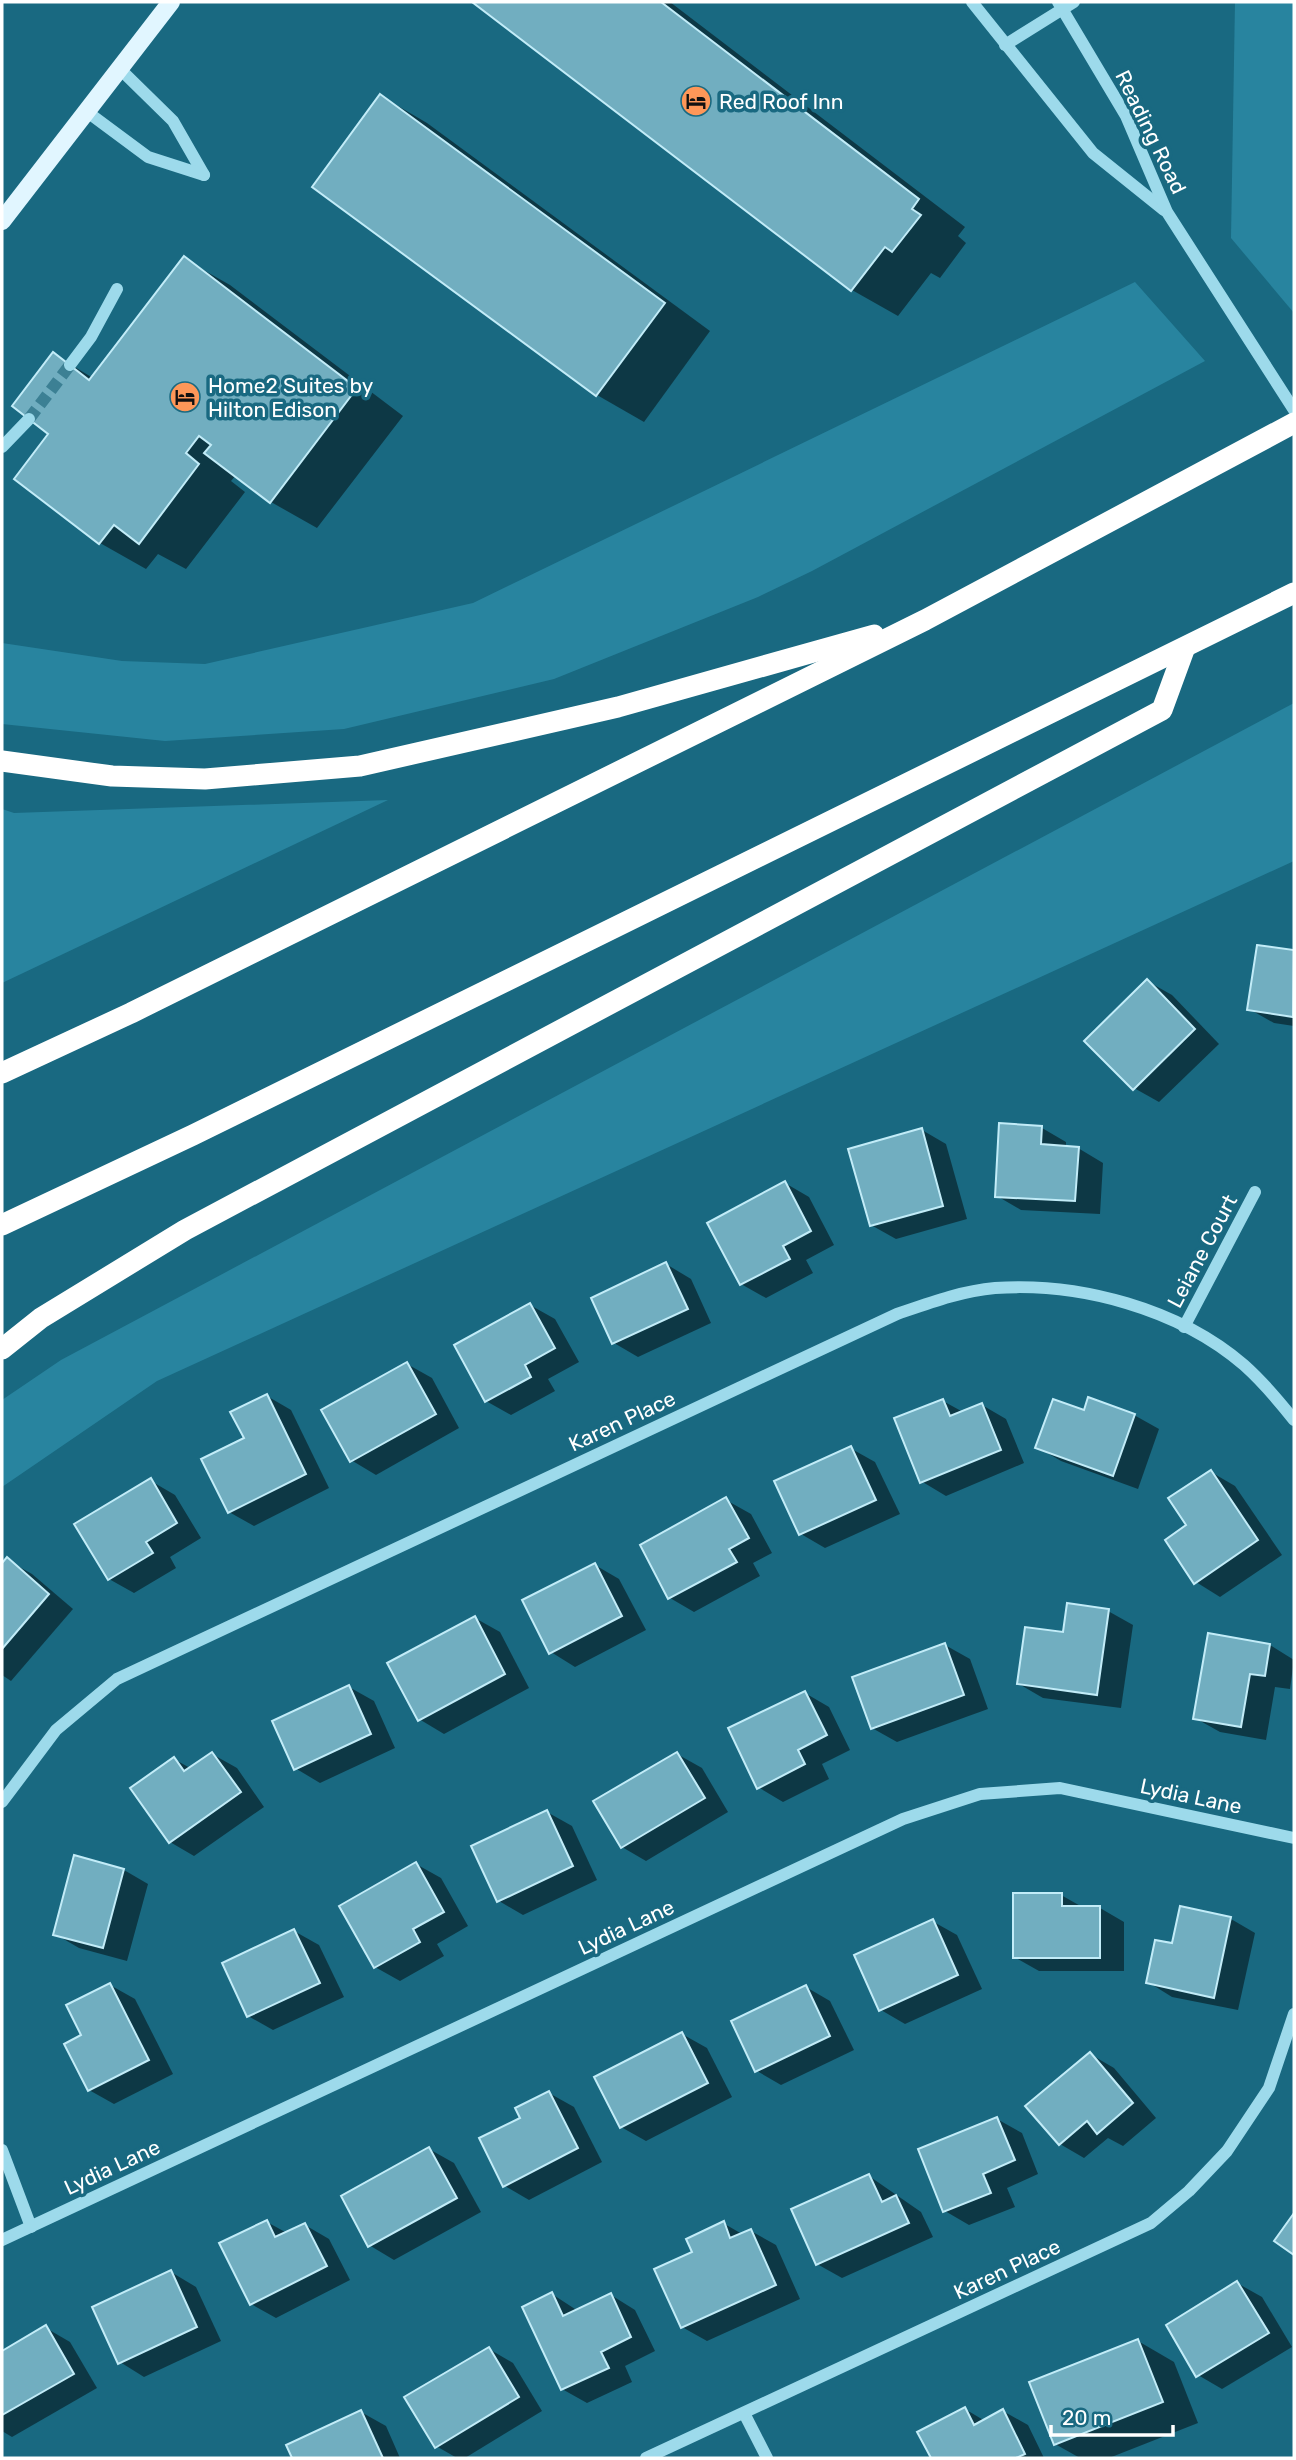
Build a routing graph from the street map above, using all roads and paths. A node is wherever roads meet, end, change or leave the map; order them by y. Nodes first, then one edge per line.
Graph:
1 (171, 2) edge
2 (972, 2) edge
3 (1065, 4) edge
4 (1005, 46) junction
5 (120, 69) junction
6 (86, 111) junction
7 (1167, 212) junction
8 (2, 220) edge
9 (117, 289) dead end
10 (70, 365) tunnel mouth
11 (1294, 410) edge
12 (29, 419) tunnel mouth
13 (1294, 423) edge
14 (2, 447) edge
15 (1294, 593) edge
16 (925, 620) junction
17 (1184, 650) junction
18 (2, 761) edge
19 (2, 1073) edge
20 (1255, 1192) dead end
21 (2, 1225) edge
22 (1184, 1327) junction
23 (2, 1349) edge
24 (1294, 1420) edge
25 (2, 1802) edge
26 (1294, 1838) edge
27 (1294, 2014) edge
28 (2, 2150) edge
29 (31, 2227) junction
30 (2, 2240) edge
31 (744, 2413) junction
32 (646, 2458) edge
33 (767, 2458) edge

1 - 5 main road
2 - 4 street, Reading Road
3 - 4 street
3 - 7 street, Reading Road
4 - 7 street, Reading Road
5 - 6 main road
5 - 6 street
6 - 8 main road
7 - 11 street
9 - 10 street
12 - 14 street
13 - 16 highway
15 - 17 highway
16 - 18 highway
16 - 19 highway
17 - 21 highway
17 - 23 highway
20 - 22 street, Leiane Court
22 - 24 street, Karen Place
22 - 25 street, Karen Place
26 - 29 street, Lydia Lane
27 - 31 street, Karen Place
28 - 29 street
29 - 30 street, Lydia Lane
31 - 32 street, Karen Place
31 - 33 street

